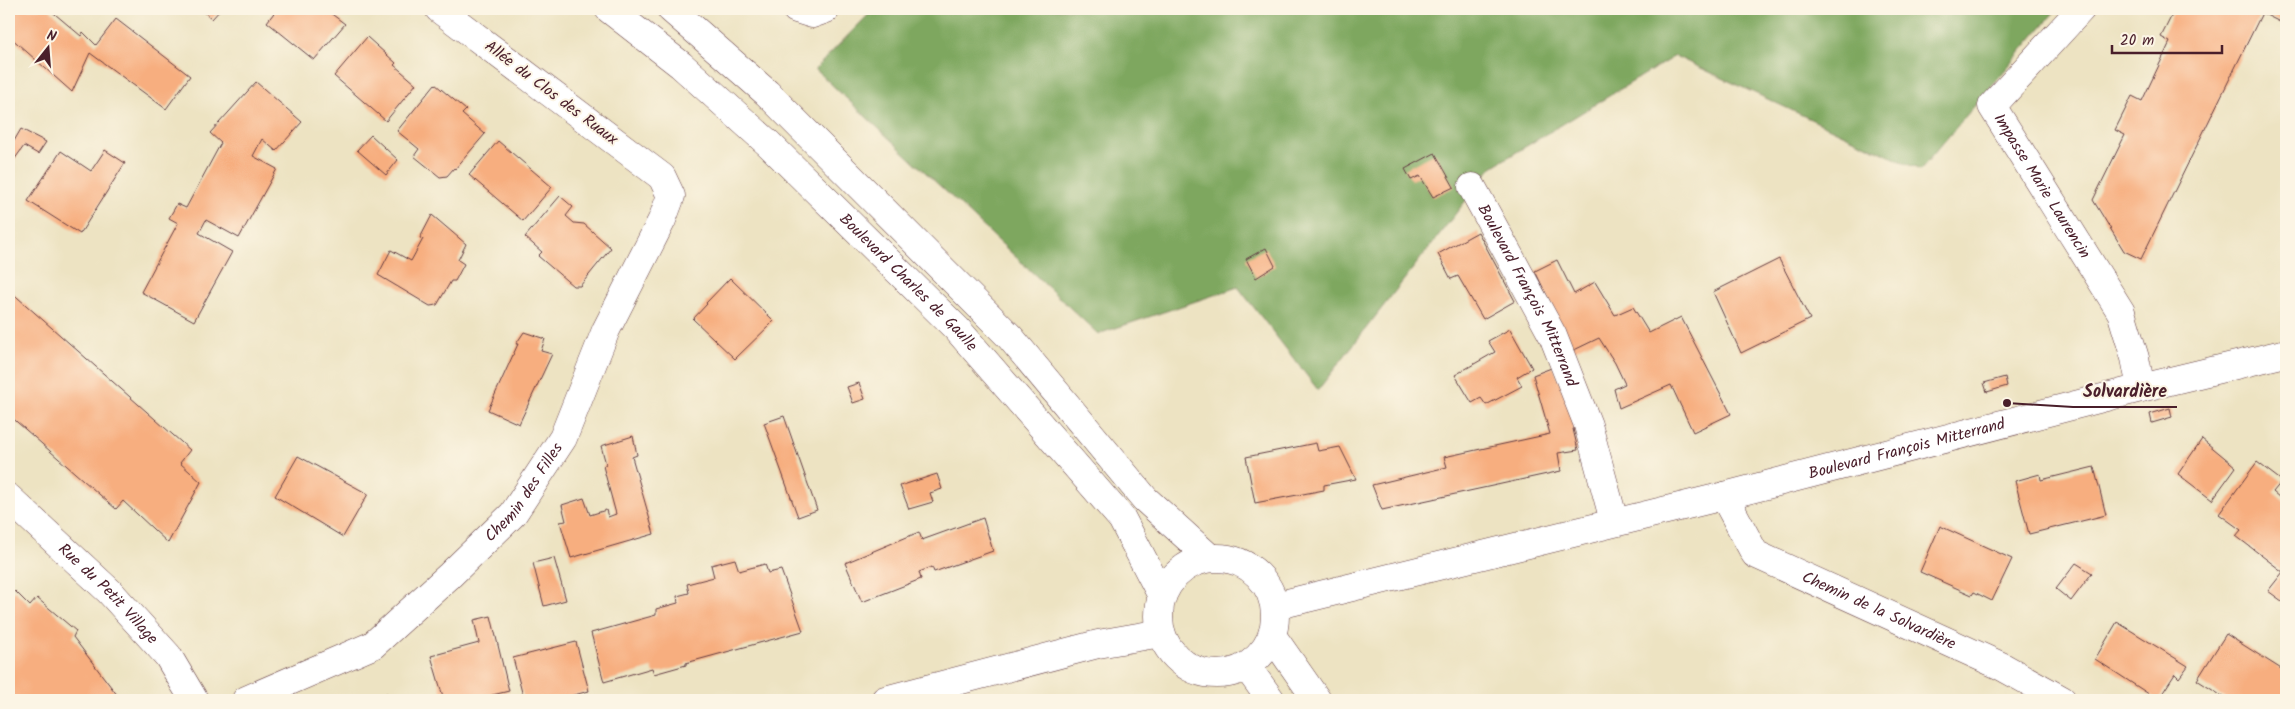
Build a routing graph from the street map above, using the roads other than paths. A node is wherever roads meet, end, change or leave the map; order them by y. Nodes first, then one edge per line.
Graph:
1 (439, 9) edge
2 (609, 9) edge
3 (671, 9) edge
4 (796, 9) edge
5 (826, 9) edge
6 (2081, 9) edge
7 (662, 177) joint
8 (1472, 187) dead end
9 (2286, 353) edge
10 (2141, 388) junction
11 (1724, 496) junction
12 (9, 498) edge
13 (1614, 521) junction
14 (1210, 558) junction
15 (1162, 596) junction
16 (1275, 606) junction
17 (1161, 633) junction
18 (1272, 636) junction
19 (1246, 667) junction
20 (194, 700) edge
21 (246, 700) edge
22 (885, 700) edge
23 (1271, 700) edge
24 (1317, 700) edge
25 (2062, 700) edge

1 - 7 street, Allée du Clos des Ruaux
2 - 15 street, Boulevard Charles de Gaulle
3 - 14 street
4 - 5 street
6 - 10 street, Impasse Marie Laurencin
7 - 21 street, Chemin des Filles
8 - 13 street, Boulevard François Mitterrand
9 - 10 street, Boulevard François Mitterrand
10 - 11 street, Boulevard François Mitterrand
11 - 13 street, Boulevard François Mitterrand
11 - 25 street, Chemin de la Solvardière
12 - 20 street, Rue du Petit Village
13 - 16 street, Boulevard François Mitterrand
14 - 15 street
14 - 16 street
15 - 17 street
16 - 18 street
17 - 19 street
17 - 22 street
18 - 19 street
18 - 24 street
19 - 23 street

